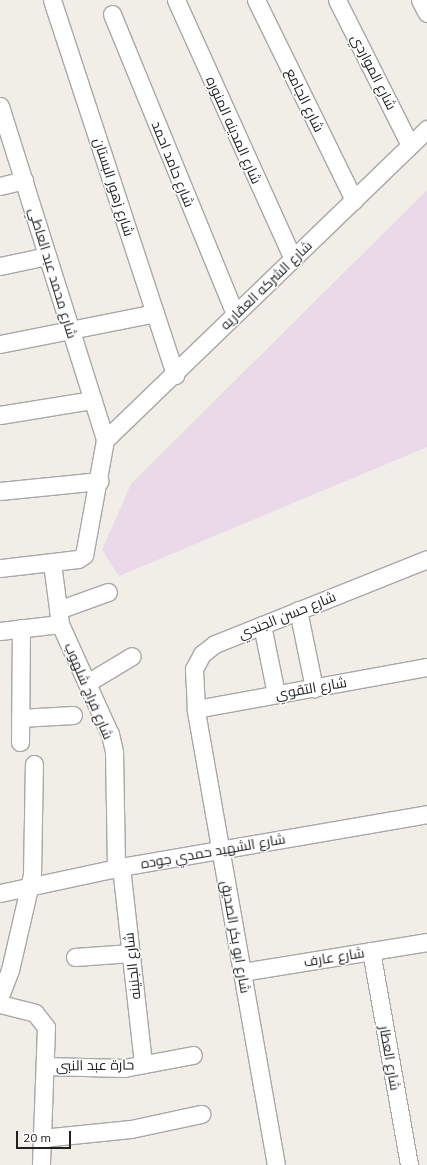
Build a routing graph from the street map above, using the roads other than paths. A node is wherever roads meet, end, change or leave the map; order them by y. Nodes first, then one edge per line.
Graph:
1 (52, 0) edge
2 (176, 0) edge
3 (256, 0) edge
4 (338, 0) edge
5 (112, 14) dead end
6 (0, 106) edge
7 (427, 129) edge
8 (410, 145) junction
9 (24, 180) junction
10 (0, 186) edge
11 (354, 200) junction
12 (47, 256) junction
13 (293, 259) junction
14 (0, 266) edge
15 (155, 313) junction
16 (235, 314) junction
17 (71, 332) junction
18 (0, 344) edge
19 (175, 375) junction
20 (93, 400) junction
21 (0, 415) edge
22 (105, 440) junction
23 (100, 481) junction
24 (0, 491) edge
25 (427, 559) edge
26 (52, 563) junction
27 (0, 568) edge
28 (108, 592) dead end
29 (298, 610) junction
30 (59, 617) junction
31 (262, 625) junction
32 (21, 628) junction
33 (0, 631) edge
34 (132, 656) dead end
35 (427, 667) edge
36 (87, 683) junction
37 (314, 688) junction
38 (276, 694) junction
39 (196, 709) junction
40 (73, 715) dead end
41 (20, 718) junction
42 (20, 742) dead end
43 (34, 764) dead end
44 (427, 814) edge
45 (220, 850) junction
46 (119, 868) junction
47 (30, 887) junction
48 (0, 893) edge
49 (427, 942) edge
50 (371, 951) junction
51 (131, 953) junction
52 (75, 957) dead end
53 (242, 972) junction
54 (0, 996) edge
55 (0, 1004) edge
56 (193, 1055) dead end
57 (143, 1064) junction
58 (45, 1066) junction
59 (201, 1114) dead end
60 (42, 1138) junction
61 (41, 1165) edge
62 (276, 1165) edge
63 (409, 1165) edge

1 - 15 street, شارع زهور البستان
2 - 13 street, شارع المدينه المنوره
3 - 11 street, شارع الجامع
4 - 8 street, شارع المواردي
5 - 16 street, شارع حامد احمد
6 - 9 street, شارع محمد عبد العاطي
7 - 8 street, شارع الشركه العقاريه
8 - 11 street, شارع الشركه العقاريه
9 - 10 street
9 - 12 street, شارع محمد عبد العاطي
11 - 13 street, شارع الشركه العقاريه
12 - 14 street
12 - 17 street, شارع محمد عبد العاطي
13 - 16 street, شارع الشركه العقاريه
15 - 17 street
15 - 19 street, شارع زهور البستان
16 - 19 street, شارع الشركه العقاريه
17 - 18 street
17 - 20 street, شارع محمد عبد العاطي
19 - 22 street, شارع الشركه العقاريه
20 - 21 street
20 - 22 street, شارع محمد عبد العاطي
22 - 23 street
23 - 24 street
23 - 26 street
25 - 29 street, شارع حسن الجندي
26 - 27 street
26 - 30 street, شارع فراج شلهوب
28 - 30 street
29 - 31 street, شارع حسن الجندي
29 - 37 street
30 - 32 street
30 - 36 street, شارع فراج شلهوب
31 - 38 street
31 - 39 street, شارع حسن الجندي
32 - 33 street
32 - 41 street
34 - 36 street
35 - 37 street, شارع التقوي
36 - 46 street, شارع فراج شلهوب
37 - 38 street, شارع التقوي
38 - 39 street, شارع التقوي
39 - 45 street, شارع ابو بكر الصديق
40 - 41 street
41 - 42 street
43 - 47 street
44 - 45 street, شارع الشهيد حمدي جوده
45 - 46 street, شارع الشهيد حمدي جوده
45 - 53 street, شارع ابو بكر الصديق
46 - 47 street, شارع الشهيد حمدي جوده
46 - 51 street, شارع الجنينه
47 - 48 street, شارع الشهيد حمدي جوده
47 - 54 street
49 - 50 street, شارع عارف
50 - 53 street, شارع عارف
50 - 63 street, شارع العطار
51 - 52 street
51 - 57 street, شارع الجنينه
53 - 62 street, شارع ابو بكر الصديق
55 - 58 street
56 - 57 street, حارة عبد النبى
57 - 58 street, حارة عبد النبى
58 - 60 street
59 - 60 street
60 - 61 street

